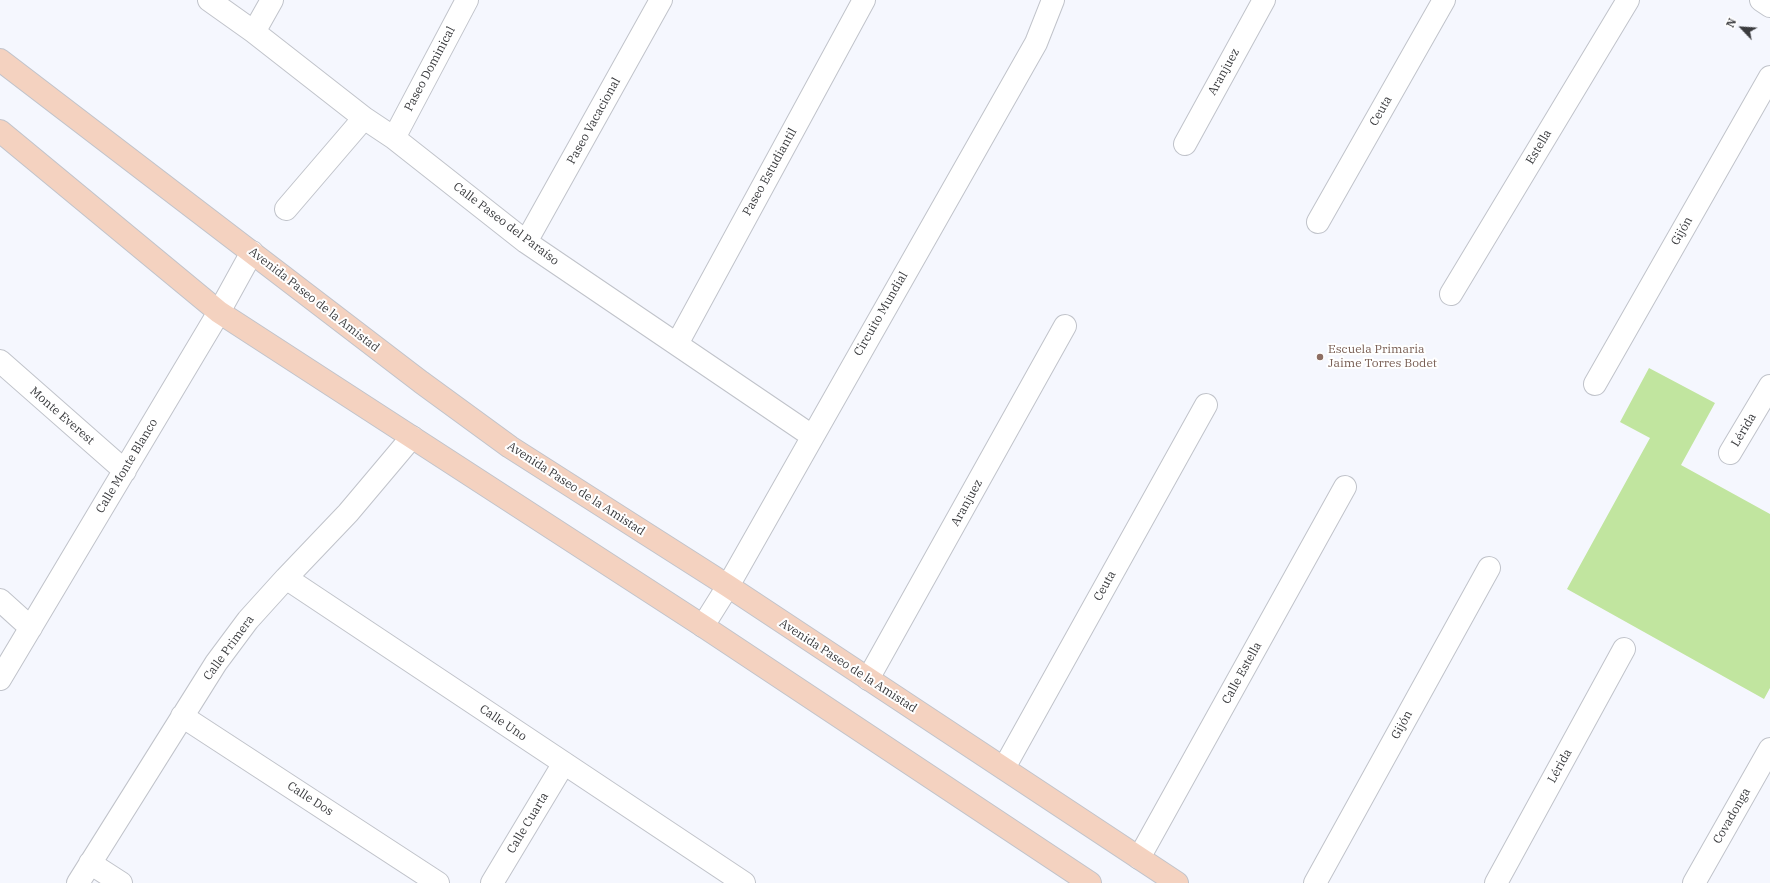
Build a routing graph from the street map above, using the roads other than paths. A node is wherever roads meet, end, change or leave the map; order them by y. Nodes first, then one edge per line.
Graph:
1 (209, 0) edge
2 (272, 0) edge
3 (467, 0) edge
4 (661, 0) edge
5 (864, 0) edge
6 (1053, 0) edge
7 (1264, 0) edge
8 (1444, 0) edge
9 (1628, 0) edge
10 (1761, 0) edge
11 (1770, 6) edge
12 (254, 32) junction
13 (0, 60) edge
14 (1770, 78) edge
15 (364, 118) junction
16 (0, 132) edge
17 (394, 138) junction
18 (1185, 144) dead end
19 (286, 208) dead end
20 (1318, 222) dead end
21 (526, 242) junction
22 (252, 252) junction
23 (1451, 294) dead end
24 (219, 312) junction
25 (1065, 326) dead end
26 (677, 344) junction
27 (0, 361) edge
28 (1595, 384) dead end
29 (1770, 386) edge
30 (1206, 405) dead end
31 (812, 436) junction
32 (412, 437) junction
33 (1730, 453) dead end
34 (125, 471) junction
35 (1345, 487) dead end
36 (1489, 568) dead end
37 (286, 578) junction
38 (728, 586) junction
39 (0, 600) edge
40 (703, 626) junction
41 (31, 628) junction
42 (1624, 650) dead end
43 (0, 679) edge
44 (868, 679) junction
45 (182, 716) junction
46 (1770, 749) edge
47 (564, 763) junction
48 (1004, 768) junction
49 (1139, 858) junction
50 (90, 864) junction
51 (716, 875) edge
52 (78, 883) edge
53 (121, 883) edge
54 (438, 883) edge
55 (492, 883) edge
56 (744, 883) edge
57 (1090, 883) edge
58 (1177, 883) edge
59 (1315, 883) edge
60 (1496, 883) edge
61 (1694, 883) edge

1 - 12 street, Calle Paseo del Paraíso
2 - 12 street
3 - 17 street, Paseo Dominical
4 - 21 street, Paseo Vacacional
5 - 26 street, Paseo Estudiantil
6 - 31 street, Circuito Mundial
7 - 18 street, Aranjuez
8 - 20 street, Ceuta
9 - 23 street, Estella
10 - 11 street
12 - 15 street, Calle Paseo del Paraíso
13 - 22 street, Avenida Paseo de la Amistad
14 - 28 street, Gijón
15 - 17 street, Calle Paseo del Paraíso
15 - 19 street
16 - 24 street
17 - 21 street, Calle Paseo del Paraíso
21 - 26 street, Calle Paseo del Paraíso
22 - 24 street, Calle Monte Blanco
22 - 38 street, Avenida Paseo de la Amistad
24 - 32 street
24 - 34 street, Calle Monte Blanco
25 - 44 street, Aranjuez
26 - 31 street, Calle Paseo del Paraíso
27 - 34 street, Monte Everest
29 - 33 street, Lérida
30 - 48 street, Ceuta
31 - 38 street, Circuito Mundial
32 - 37 street, Calle Primera
32 - 40 street
34 - 41 street, Calle Monte Blanco
35 - 49 street, Calle Estella
36 - 59 street, Gijón
37 - 45 street, Calle Primera
37 - 47 street, Calle Uno
38 - 40 street, Circuito Mundial
38 - 44 street, Avenida Paseo de la Amistad
39 - 41 street
40 - 57 street
41 - 43 street, Calle Monte Blanco
42 - 60 street, Lérida
44 - 48 street, Avenida Paseo de la Amistad
45 - 50 street, Calle Primera
45 - 54 street, Calle Dos
46 - 61 street, Covadonga
47 - 51 street, Calle Uno
47 - 55 street, Calle Cuarta
48 - 49 street, Avenida Paseo de la Amistad
49 - 58 street, Avenida Paseo de la Amistad
50 - 52 street, Calle Primera
50 - 53 street
51 - 56 street, Calle Uno

